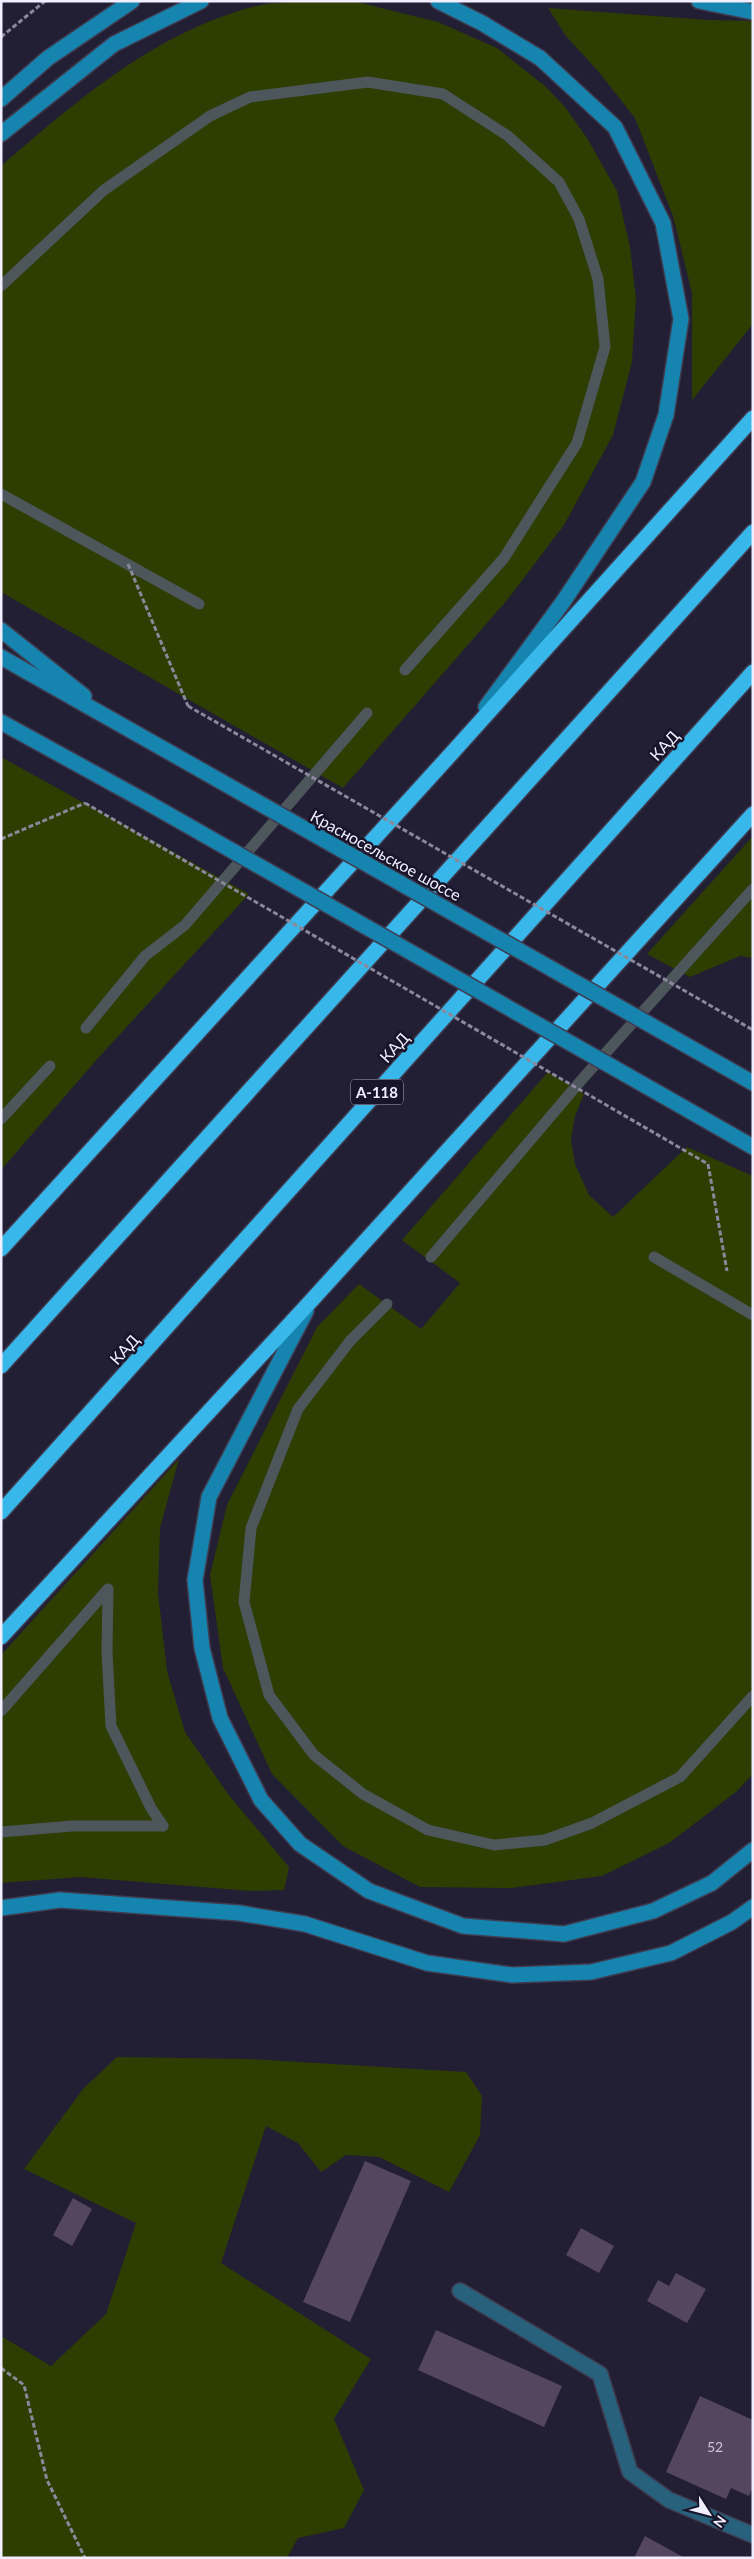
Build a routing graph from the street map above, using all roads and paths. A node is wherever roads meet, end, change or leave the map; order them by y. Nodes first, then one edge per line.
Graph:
1 (45, 1) edge
2 (132, 1) edge
3 (201, 1) edge
4 (438, 1) edge
5 (699, 1) edge
6 (753, 12) edge
7 (1, 37) edge
8 (1, 99) edge
9 (1, 134) edge
10 (753, 418) edge
11 (753, 532) edge
12 (128, 564) dead end
13 (1, 630) edge
14 (1, 657) edge
15 (753, 672) edge
16 (1, 722) edge
17 (122, 726) junction
18 (1, 727) edge
19 (40, 744) junction
20 (451, 754) junction
21 (753, 814) edge
22 (1, 839) edge
23 (753, 1030) edge
24 (753, 1083) edge
25 (753, 1147) edge
26 (1, 1249) edge
27 (727, 1271) dead end
28 (311, 1301) junction
29 (1, 1366) edge
30 (1, 1512) edge
31 (1, 1637) edge
32 (753, 1850) edge
33 (753, 1907) edge
34 (1, 1908) edge
35 (460, 2291) dead end
36 (1, 2368) edge
37 (753, 2535) edge
38 (85, 2558) edge

1 - 7 path
2 - 8 main road
3 - 9 main road
4 - 20 main road
5 - 6 main road
10 - 20 highway
11 - 29 highway
12 - 23 path, bridge
13 - 17 main road
14 - 17 main road, Красносельское шоссе
15 - 30 highway, КАД / А-118
16 - 19 main road
17 - 24 main road, Красносельское шоссе, bridge
18 - 19 main road
19 - 25 main road, bridge
20 - 26 highway
21 - 28 highway
22 - 27 path, bridge
28 - 31 highway
28 - 32 main road
33 - 34 main road
35 - 37 lane
36 - 38 path

